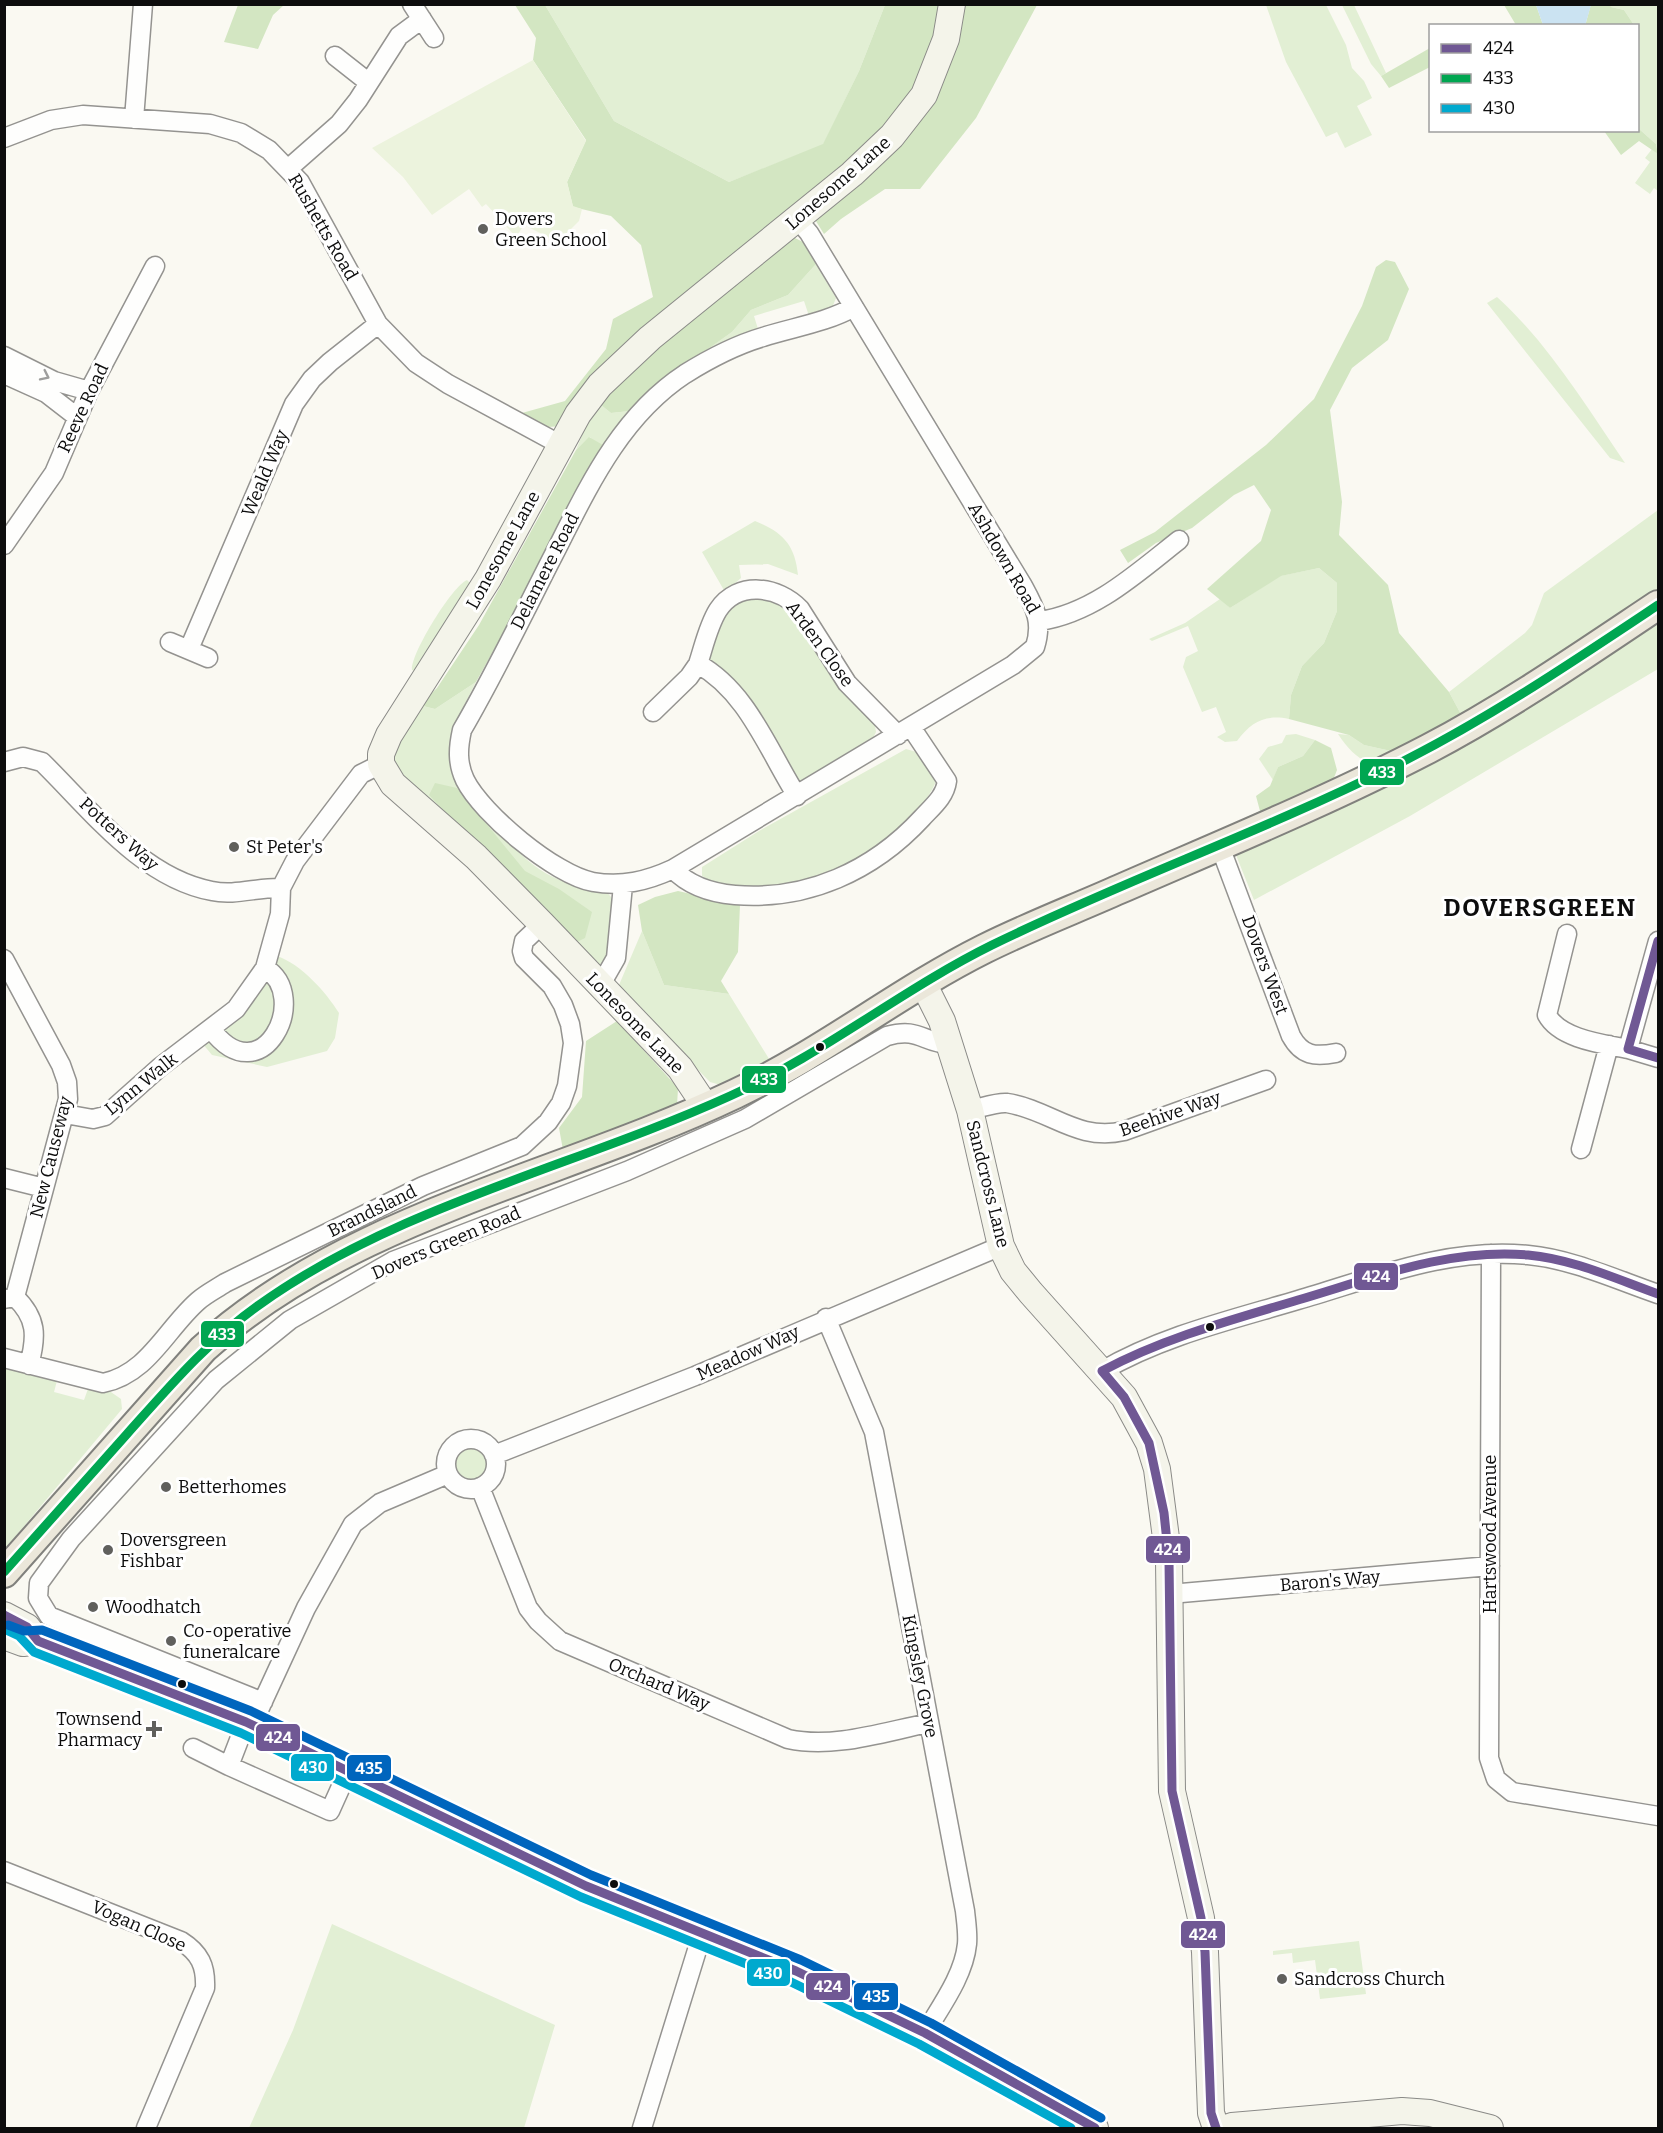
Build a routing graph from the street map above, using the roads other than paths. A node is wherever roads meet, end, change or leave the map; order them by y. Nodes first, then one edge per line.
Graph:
1 (143, 4) edge
2 (952, 4) edge
3 (417, 12) edge
4 (434, 38) dead end
5 (335, 56) dead end
6 (368, 82) junction
7 (134, 119) junction
8 (4, 138) edge
9 (289, 168) junction
10 (797, 219) junction
11 (155, 266) dead end
12 (854, 307) junction
13 (378, 324) junction
14 (4, 356) edge
15 (4, 374) edge
16 (89, 391) junction
17 (77, 417) junction
18 (561, 444) junction
19 (1179, 540) dead end
20 (4, 545) edge
21 (1659, 605) edge
22 (1040, 621) junction
23 (170, 642) dead end
24 (189, 649) junction
25 (208, 658) dead end
26 (698, 664) junction
27 (653, 712) dead end
28 (904, 731) junction
29 (4, 762) edge
30 (381, 764) junction
31 (797, 796) junction
32 (1219, 844) junction
33 (674, 869) junction
34 (623, 885) junction
35 (281, 888) junction
36 (542, 924) junction
37 (1567, 934) dead end
38 (1659, 941) edge
39 (4, 958) edge
40 (266, 968) junction
41 (923, 983) junction
42 (600, 986) junction
43 (211, 1029) junction
44 (950, 1044) junction
45 (1609, 1045) junction
46 (1628, 1049) junction
47 (1336, 1053) dead end
48 (1659, 1058) edge
49 (1266, 1080) dead end
50 (706, 1107) junction
51 (739, 1107) junction
52 (970, 1110) junction
53 (65, 1114) junction
54 (1581, 1149) dead end
55 (4, 1178) edge
56 (44, 1188) junction
57 (1000, 1246) junction
58 (1491, 1254) junction
59 (1659, 1294) edge
60 (10, 1298) edge
61 (826, 1318) junction
62 (4, 1358) edge
63 (29, 1365) junction
64 (1102, 1371) junction
65 (494, 1455) junction
66 (448, 1474) junction
67 (480, 1487) junction
68 (61, 1530) junction
69 (1490, 1566) junction
70 (4, 1574) edge
71 (1170, 1594) junction
72 (4, 1615) edge
73 (74, 1626) junction
74 (4, 1636) edge
75 (38, 1641) junction
76 (62, 1650) junction
77 (263, 1702) junction
78 (929, 1723) junction
79 (249, 1724) junction
80 (192, 1748) dead end
81 (229, 1766) junction
82 (348, 1771) junction
83 (1659, 1816) edge
84 (4, 1870) edge
85 (702, 1934) junction
86 (925, 2033) junction
87 (146, 2128) edge
88 (644, 2128) edge
89 (1095, 2128) edge
90 (1216, 2128) edge
91 (1226, 2128) edge
92 (1490, 2128) edge

1 - 7 street
2 - 10 street, Lonesome Lane
3 - 4 street
3 - 6 street
5 - 6 street
6 - 9 street
7 - 8 street, Rushetts Road
7 - 9 street, Rushetts Road
9 - 13 street, Rushetts Road
10 - 12 street, Ashdown Road
10 - 18 street, Lonesome Lane
11 - 16 street, Reeve Road
12 - 22 street, Ashdown Road
12 - 34 street, Delamere Road
13 - 18 street, Rushetts Road
13 - 24 street, Weald Way
14 -> 16 street
15 - 17 street
16 - 17 street, Reeve Road
17 - 20 street, Reeve Road
18 - 30 street, Lonesome Lane
19 - 22 street
21 - 32 main road, Dovers Green Road
22 - 28 street, Ashdown Road
23 - 24 street
24 - 25 street
26 - 27 street, Arden Close
26 - 28 street, Arden Close
26 - 31 street
28 - 31 street, Ashdown Road
28 - 33 street, Arden Close
29 - 35 street, Potters Way
30 - 35 street, Lynn Walk
30 - 36 street, Lonesome Lane
31 - 33 street, Ashdown Road
32 - 41 main road, Dovers Green Road
32 - 47 street, Dovers West
33 - 34 street, Ashdown Road
34 - 42 street
35 - 40 street, Lynn Walk
36 - 42 street, Lonesome Lane
36 - 63 street, Brandsland
37 - 45 street
38 - 46 street
39 - 53 street, New Causeway
40 - 43 street, Lynn Walk
40 - 43 street
41 - 44 street, Sandcross Lane
41 - 51 main road, Dovers Green Road
42 - 50 street, Lonesome Lane
43 - 53 street, Lynn Walk
44 - 51 street, Dovers Green Road
44 - 52 street, Sandcross Lane
45 - 46 street
45 - 54 street
46 - 48 street
49 - 52 street, Beehive Way
50 - 51 main road, Dovers Green Road
50 - 68 main road, Dovers Green Road
51 - 68 street, Dovers Green Road
52 - 57 street, Sandcross Lane
53 - 56 street, New Causeway
55 - 56 street
56 - 60 street, New Causeway
57 - 61 street, Meadow Way
57 - 64 street, Sandcross Lane
58 - 59 street
58 - 64 street
58 - 69 street, Hartswood Avenue
60 - 63 street, New Causeway
61 - 65 street, Meadow Way
61 - 78 street, Kingsley Grove
62 - 63 street, Brandsland
64 - 71 street, Sandcross Lane
65 - 66 street
65 - 67 street
66 - 67 street
66 - 77 street
67 - 78 street, Orchard Way
68 - 70 main road, Dovers Green Road
68 - 73 street, Dovers Green Road
69 - 71 street, Baron's Way
69 - 83 street, Hartswood Avenue
71 - 90 street, Sandcross Lane
72 - 75 street
73 - 76 street
73 - 77 street
74 - 75 street
75 - 76 street
76 - 79 street
77 - 79 street
78 - 86 street, Kingsley Grove
79 - 81 street
79 - 82 street
80 - 81 street
81 - 82 street
82 - 85 street
84 - 87 street, Vogan Close
85 - 86 street
85 - 88 street
86 - 89 street
91 - 92 street

